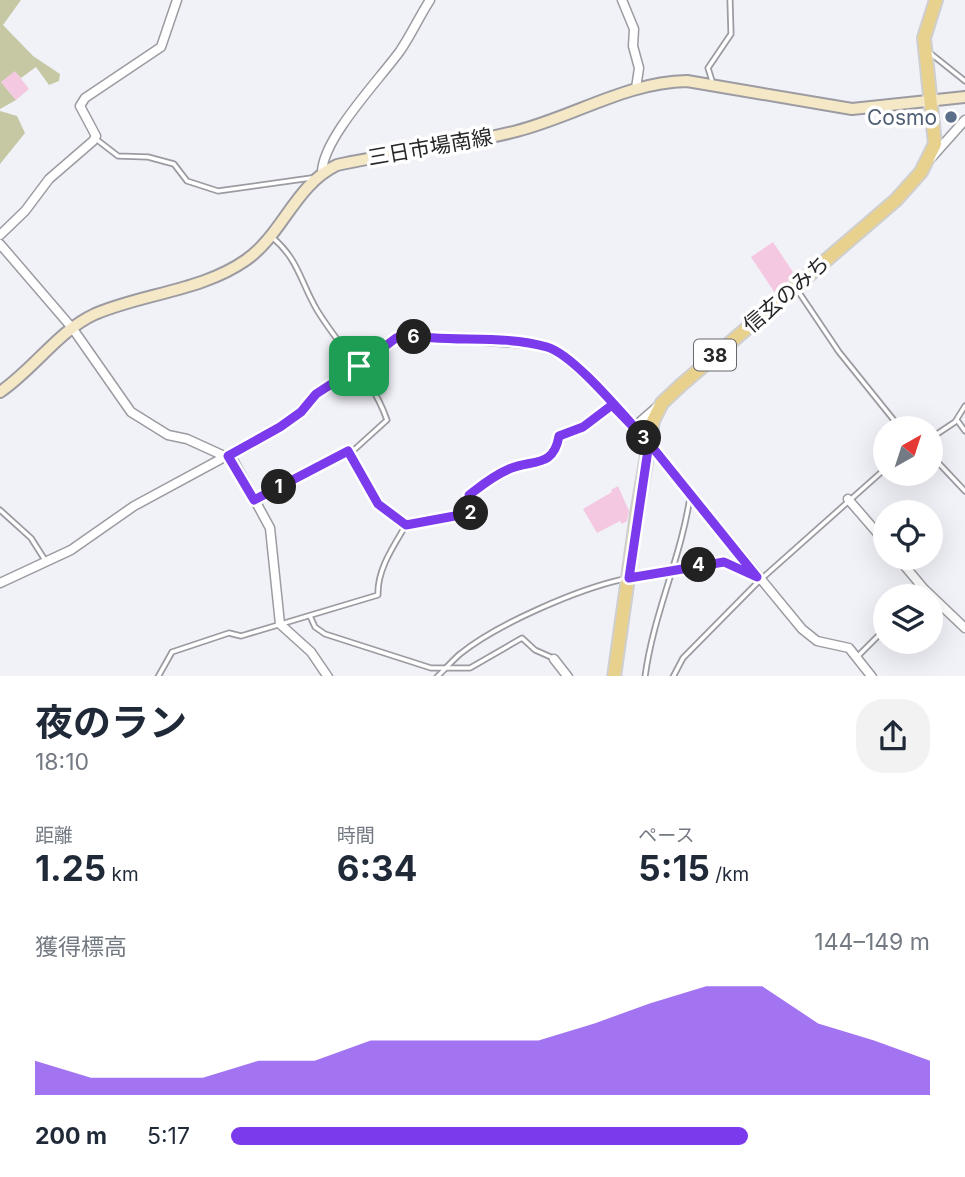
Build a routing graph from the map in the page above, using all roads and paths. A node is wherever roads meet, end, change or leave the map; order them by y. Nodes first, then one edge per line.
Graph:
1 (177, 0) edge
2 (430, 0) edge
3 (622, 0) edge
4 (730, 0) edge
5 (936, 0) edge
6 (925, 50) junction
7 (965, 81) edge
8 (714, 86) junction
9 (636, 88) junction
10 (965, 97) edge
11 (931, 101) junction
12 (965, 120) edge
13 (95, 138) junction
14 (928, 162) junction
15 (317, 175) junction
16 (0, 235) edge
17 (271, 236) junction
18 (0, 244) edge
19 (795, 286) junction
20 (73, 329) junction
21 (359, 366) junction
22 (0, 392) edge
23 (662, 403) junction
24 (612, 405) junction
25 (965, 406) edge
26 (891, 416) edge
27 (957, 420) junction
28 (634, 427) junction
29 (943, 430) edge
30 (965, 431) edge
31 (649, 443) junction
32 (348, 451) junction
33 (228, 456) junction
34 (943, 468) edge
35 (873, 479) edge
36 (965, 491) edge
37 (690, 496) junction
38 (848, 499) junction
39 (254, 500) junction
40 (0, 510) edge
41 (406, 525) junction
42 (873, 528) edge
43 (46, 562) junction
44 (673, 569) junction
45 (908, 570) edge
46 (629, 578) junction
47 (758, 579) junction
48 (0, 583) edge
49 (920, 584) edge
50 (943, 607) edge
51 (309, 615) junction
52 (280, 624) junction
53 (965, 628) edge
54 (873, 641) edge
55 (858, 656) junction
56 (554, 659) joint
57 (448, 667) junction
58 (159, 676) edge
59 (327, 676) edge
60 (438, 676) edge
61 (567, 676) edge
62 (614, 676) edge
63 (645, 676) edge
64 (674, 676) edge
65 (871, 676) edge

1 - 13 street
2 - 15 street
3 - 9 street
4 - 8 lane
5 - 6 main road
6 - 7 lane
6 - 11 main road
8 - 9 main road, 三日市場南線
8 - 11 main road, 三日市場南線
9 - 15 main road, 三日市場南線
10 - 11 main road, 三日市場南線
11 - 14 main road
12 - 14 street
13 - 15 lane
13 - 16 street
14 - 19 main road, 信玄のみち / 38
15 - 17 main road
17 - 20 main road
17 - 21 lane
18 - 20 street
19 - 23 main road, 信玄のみち / 38
19 - 26 lane
20 - 22 main road
20 - 33 street
21 - 24 street
21 - 32 lane
21 - 33 street
23 - 28 street
23 - 31 main road, 信玄のみち / 38
24 - 28 street
24 - 41 lane
25 - 27 lane
27 - 29 lane
27 - 30 lane
28 - 31 street
31 - 37 street
31 - 46 main road, 信玄のみち / 38
32 - 39 lane
32 - 41 lane
33 - 39 street
33 - 43 street
34 - 36 lane
35 - 38 lane
37 - 44 lane
37 - 47 street
38 - 42 street
38 - 47 lane
39 - 52 street
40 - 43 lane
41 - 51 lane
43 - 48 street
44 - 46 path
44 - 47 path
44 - 63 lane
45 - 49 street
46 - 57 lane
46 - 62 main road, 信玄のみち / 38
47 - 55 street
47 - 64 lane
50 - 53 street
51 - 52 lane
51 - 57 lane
52 - 58 lane
52 - 59 street
54 - 55 lane
55 - 65 street
56 - 57 lane
56 - 61 street
57 - 60 lane

